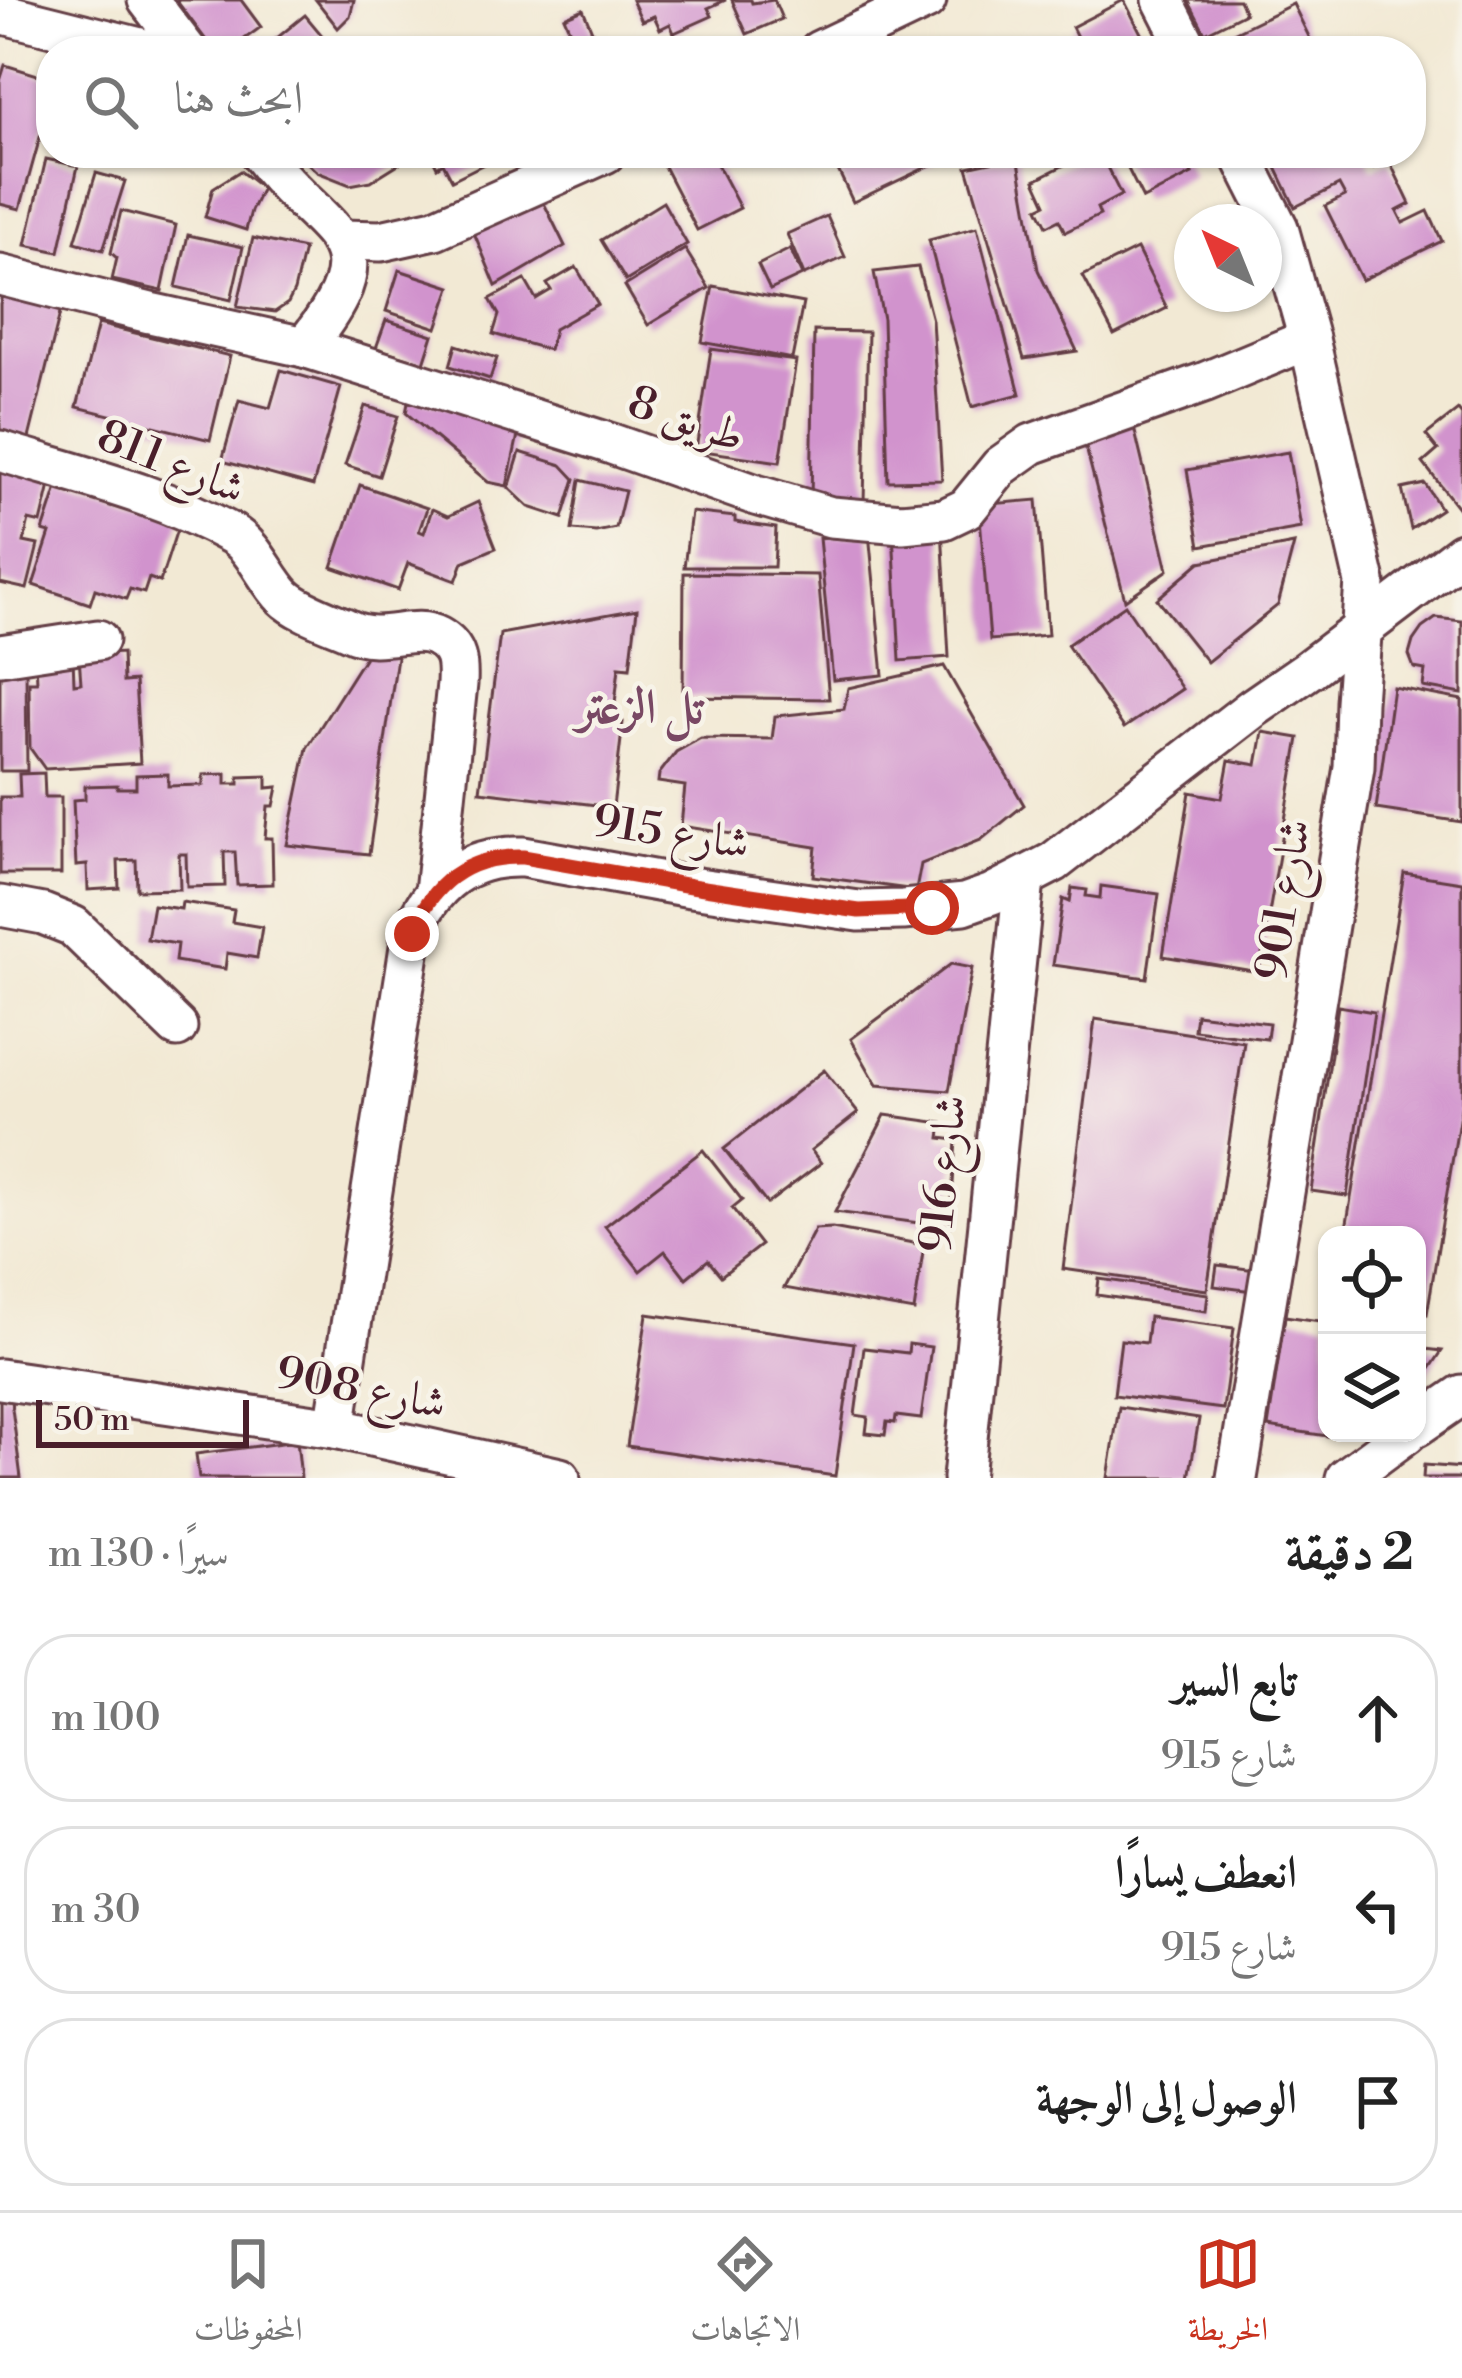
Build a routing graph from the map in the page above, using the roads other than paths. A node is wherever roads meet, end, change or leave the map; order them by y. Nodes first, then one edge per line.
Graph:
1 (148, 0) edge
2 (926, 0) edge
3 (1163, 0) edge
4 (0, 13) edge
5 (92, 36) edge
6 (176, 36) edge
7 (850, 36) edge
8 (1181, 36) edge
9 (274, 168) edge
10 (571, 168) edge
11 (1248, 168) edge
12 (341, 240) junction
13 (0, 274) edge
14 (1309, 339) junction
15 (304, 346) junction
16 (0, 451) edge
17 (1462, 553) edge
18 (1361, 628) junction
19 (98, 640) dead end
20 (0, 655) edge
21 (1024, 880) junction
22 (435, 892) junction
23 (0, 906) edge
24 (178, 1027) dead end
25 (0, 1379) edge
26 (1462, 1395) edge
27 (1426, 1420) edge
28 (335, 1428) junction
29 (1395, 1442) edge
30 (390, 1461) edge
31 (560, 1478) edge
32 (963, 1478) edge
33 (1237, 1478) edge
34 (1346, 1478) edge

1 - 6 street
2 - 7 street
3 - 8 street
4 - 5 street
9 - 12 street
10 - 12 street
11 - 14 street, شارع 901
12 - 15 street
13 - 15 street, طريق 8
14 - 15 street, طريق 8
14 - 18 street, شارع 901
16 - 22 street, شارع 811
17 - 18 street, شارع 915
18 - 21 street, شارع 915
18 - 33 street, شارع 901
19 - 20 street
21 - 22 street, شارع 915
21 - 32 street, شارع 916
22 - 28 street
23 - 24 street
25 - 28 street, شارع 908
26 - 27 street
28 - 30 street, شارع 908
29 - 34 street
30 - 31 street, شارع 908

